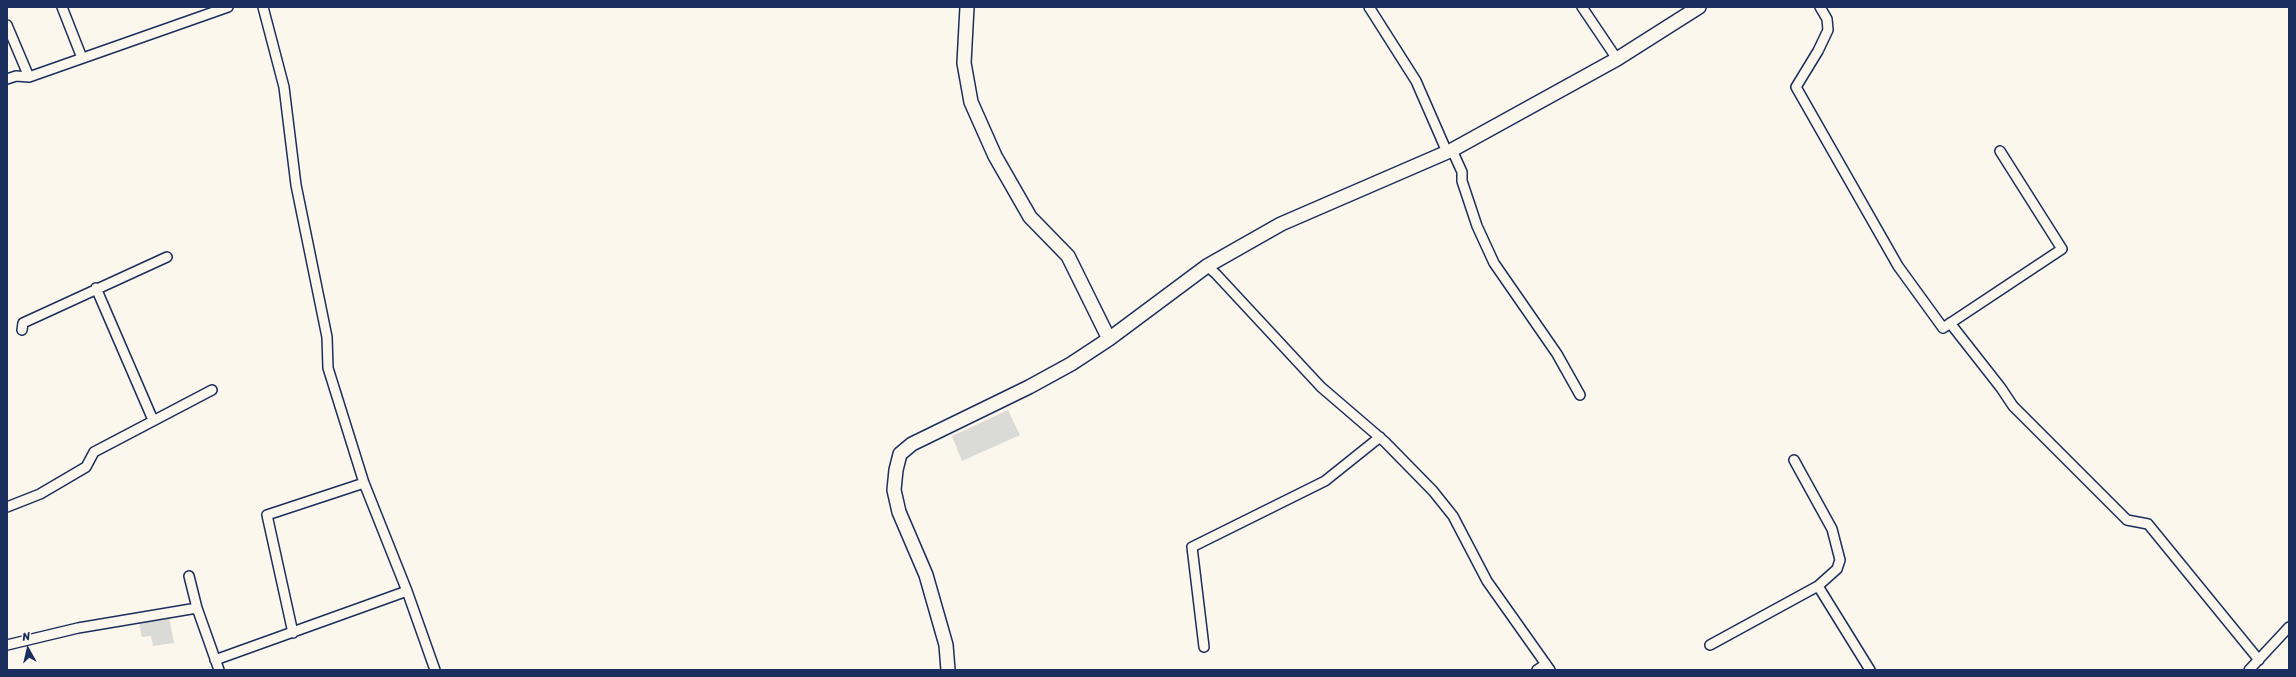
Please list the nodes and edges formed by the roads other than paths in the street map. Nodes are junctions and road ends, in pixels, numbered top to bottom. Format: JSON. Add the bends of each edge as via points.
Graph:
{"nodes":[{"id":1,"x":62,"y":7,"type":"edge"},
{"id":2,"x":228,"y":7,"type":"edge"},
{"id":3,"x":263,"y":7,"type":"edge"},
{"id":4,"x":967,"y":7,"type":"edge"},
{"id":5,"x":1369,"y":7,"type":"edge"},
{"id":6,"x":1582,"y":7,"type":"edge"},
{"id":7,"x":1699,"y":7,"type":"edge"},
{"id":8,"x":1820,"y":7,"type":"edge"},
{"id":9,"x":7,"y":25,"type":"edge"},
{"id":10,"x":82,"y":58,"type":"junction"},
{"id":11,"x":1617,"y":59,"type":"junction"},
{"id":12,"x":29,"y":77,"type":"junction"},
{"id":13,"x":7,"y":79,"type":"edge"},
{"id":14,"x":1449,"y":151,"type":"junction"},
{"id":15,"x":2000,"y":151,"type":"dead end"},
{"id":16,"x":167,"y":257,"type":"dead end"},
{"id":17,"x":1207,"y":266,"type":"junction"},
{"id":18,"x":96,"y":288,"type":"junction"},
{"id":19,"x":1950,"y":323,"type":"junction"},
{"id":20,"x":22,"y":330,"type":"dead end"},
{"id":21,"x":1110,"y":339,"type":"junction"},
{"id":22,"x":212,"y":390,"type":"dead end"},
{"id":23,"x":1580,"y":395,"type":"dead end"},
{"id":24,"x":153,"y":420,"type":"junction"},
{"id":25,"x":1380,"y":438,"type":"junction"},
{"id":26,"x":1794,"y":460,"type":"dead end"},
{"id":27,"x":364,"y":482,"type":"junction"},
{"id":28,"x":7,"y":507,"type":"edge"},
{"id":29,"x":189,"y":576,"type":"dead end"},
{"id":30,"x":1818,"y":586,"type":"junction"},
{"id":31,"x":407,"y":591,"type":"junction"},
{"id":32,"x":197,"y":608,"type":"junction"},
{"id":33,"x":2289,"y":627,"type":"edge"},
{"id":34,"x":293,"y":632,"type":"junction"},
{"id":35,"x":7,"y":645,"type":"edge"},
{"id":36,"x":1710,"y":645,"type":"dead end"},
{"id":37,"x":1204,"y":648,"type":"dead end"},
{"id":38,"x":215,"y":660,"type":"junction"},
{"id":39,"x":2259,"y":660,"type":"junction"},
{"id":40,"x":1548,"y":667,"type":"edge"},
{"id":41,"x":219,"y":670,"type":"edge"},
{"id":42,"x":435,"y":670,"type":"edge"},
{"id":43,"x":946,"y":670,"type":"edge"},
{"id":44,"x":1537,"y":670,"type":"edge"},
{"id":45,"x":1870,"y":670,"type":"edge"},
{"id":46,"x":2249,"y":670,"type":"edge"}],
"edges":[{"from":1,"to":10,"type":"street"},
{"from":2,"to":10,"type":"street"},
{"from":3,"to":27,"type":"street","via":[[284,88],[296,185],[327,337],[328,368]]},
{"from":4,"to":21,"type":"street","via":[[964,63],[971,102],[995,156],[1030,217],[1068,256]]},
{"from":5,"to":14,"type":"street","via":[[1416,81]]},
{"from":6,"to":11,"type":"street"},
{"from":7,"to":11,"type":"street"},
{"from":8,"to":19,"type":"street","via":[[1827,19],[1828,30],[1796,87],[1898,266],[1943,328]]},
{"from":9,"to":12,"type":"street"},
{"from":10,"to":12,"type":"street"},
{"from":11,"to":14,"type":"street"},
{"from":12,"to":13,"type":"street","via":[[16,76]]},
{"from":14,"to":17,"type":"street","via":[[1281,224]]},
{"from":14,"to":23,"type":"street","via":[[1462,172],[1462,181],[1477,226],[1494,263],[1557,354]]},
{"from":15,"to":19,"type":"street","via":[[2062,249]]},
{"from":16,"to":18,"type":"street"},
{"from":17,"to":21,"type":"street"},
{"from":17,"to":25,"type":"street","via":[[1320,387]]},
{"from":18,"to":20,"type":"street","via":[[23,323]]},
{"from":18,"to":24,"type":"street"},
{"from":19,"to":39,"type":"street","via":[[2012,406],[2127,520],[2148,524]]},
{"from":21,"to":43,"type":"street","via":[[1029,387],[912,444],[900,454],[894,490],[899,512],[926,575],[946,645]]},
{"from":22,"to":24,"type":"street"},
{"from":24,"to":28,"type":"street","via":[[94,452],[86,467],[40,494]]},
{"from":25,"to":37,"type":"street","via":[[1325,481],[1192,547]]},
{"from":25,"to":40,"type":"street","via":[[1433,491],[1453,516],[1486,581]]},
{"from":26,"to":30,"type":"street","via":[[1832,529],[1840,560],[1837,569]]},
{"from":27,"to":31,"type":"street"},
{"from":27,"to":34,"type":"street","via":[[267,515]]},
{"from":29,"to":32,"type":"street"},
{"from":30,"to":36,"type":"street"},
{"from":30,"to":45,"type":"street"},
{"from":31,"to":34,"type":"street"},
{"from":31,"to":42,"type":"street"},
{"from":32,"to":35,"type":"street","via":[[78,628]]},
{"from":32,"to":38,"type":"street"},
{"from":33,"to":39,"type":"street"},
{"from":34,"to":38,"type":"street"},
{"from":38,"to":41,"type":"street"},
{"from":39,"to":46,"type":"street"},
{"from":40,"to":44,"type":"street"}]}
